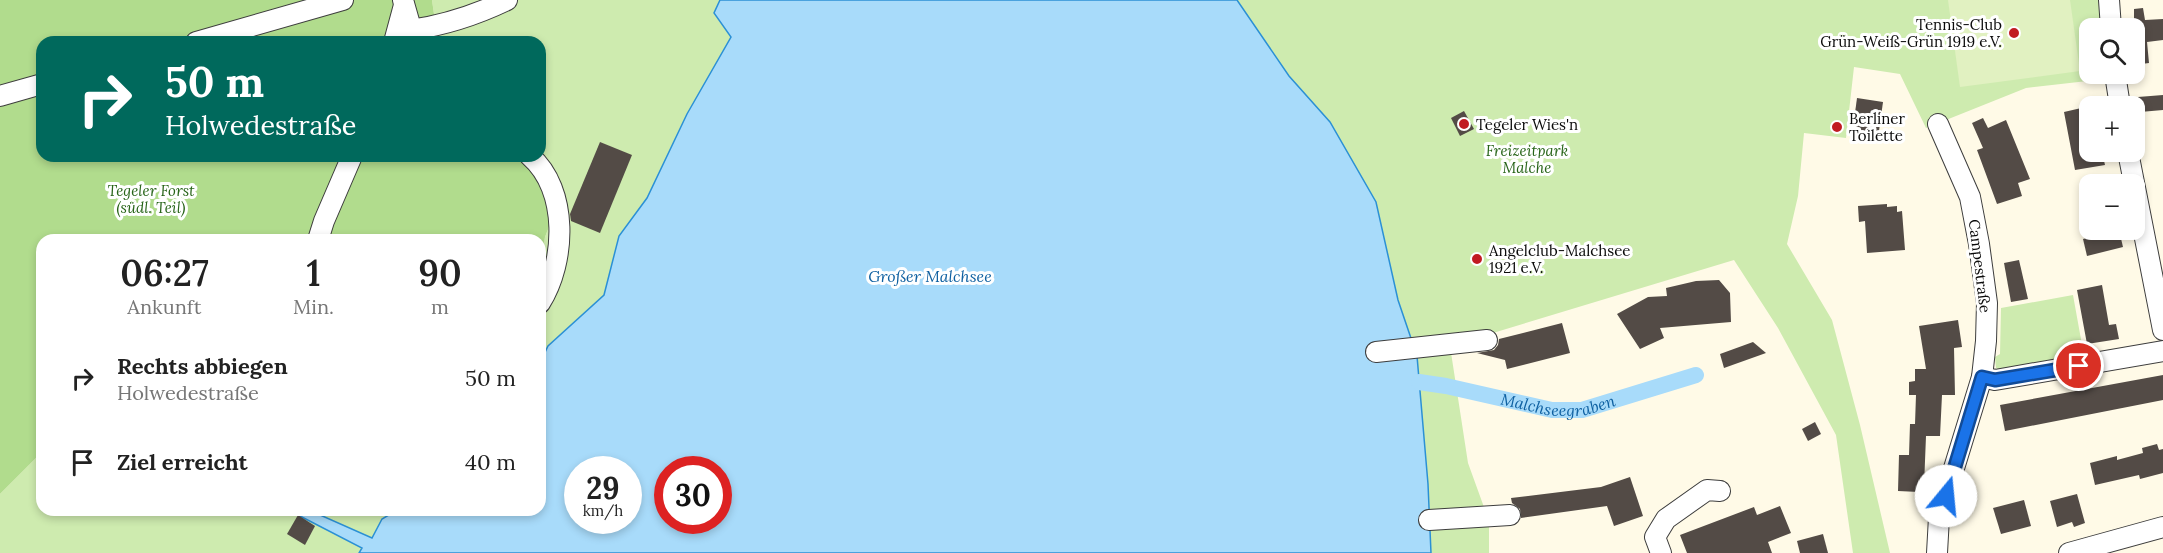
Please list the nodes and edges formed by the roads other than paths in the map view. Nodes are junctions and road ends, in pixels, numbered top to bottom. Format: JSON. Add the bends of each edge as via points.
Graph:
{"nodes":[{"id":1,"x":343,"y":0,"type":"edge"},
{"id":2,"x":507,"y":0,"type":"edge"},
{"id":3,"x":2109,"y":0,"type":"edge"},
{"id":4,"x":404,"y":2,"type":"edge"},
{"id":5,"x":2110,"y":18,"type":"edge"},
{"id":6,"x":217,"y":36,"type":"edge"},
{"id":7,"x":396,"y":36,"type":"edge"},
{"id":8,"x":413,"y":36,"type":"edge"},
{"id":9,"x":36,"y":86,"type":"edge"},
{"id":10,"x":0,"y":96,"type":"edge"},
{"id":11,"x":1938,"y":124,"type":"dead end"},
{"id":12,"x":349,"y":162,"type":"edge"},
{"id":13,"x":535,"y":162,"type":"edge"},
{"id":14,"x":2130,"y":162,"type":"edge"},
{"id":15,"x":320,"y":234,"type":"edge"},
{"id":16,"x":546,"y":292,"type":"edge"},
{"id":17,"x":2163,"y":330,"type":"edge"},
{"id":18,"x":1487,"y":340,"type":"dead end"},
{"id":19,"x":2163,"y":351,"type":"edge"},
{"id":20,"x":1376,"y":352,"type":"dead end"},
{"id":21,"x":1982,"y":377,"type":"junction"},
{"id":22,"x":1720,"y":491,"type":"dead end"},
{"id":23,"x":1510,"y":515,"type":"dead end"},
{"id":24,"x":1429,"y":520,"type":"dead end"},
{"id":25,"x":2163,"y":527,"type":"edge"},
{"id":26,"x":1661,"y":553,"type":"edge"},
{"id":27,"x":1937,"y":553,"type":"edge"},
{"id":28,"x":2069,"y":553,"type":"edge"}],
"edges":[{"from":1,"to":6,"type":"street"},
{"from":2,"to":8,"type":"street"},
{"from":3,"to":5,"type":"street"},
{"from":4,"to":7,"type":"street"},
{"from":4,"to":8,"type":"street"},
{"from":9,"to":10,"type":"street"},
{"from":11,"to":21,"type":"street","name":"Campestraße","via":[[1967,189],[1979,244],[1987,303]]},
{"from":12,"to":15,"type":"street"},
{"from":13,"to":16,"type":"street","via":[[548,177],[559,219],[556,265]]},
{"from":14,"to":17,"type":"street"},
{"from":18,"to":20,"type":"street"},
{"from":19,"to":21,"type":"street","via":[[1995,380]]},
{"from":21,"to":27,"type":"street","name":"Campestraße","via":[[1939,517]]},
{"from":22,"to":26,"type":"street","via":[[1707,490],[1666,519],[1655,537]]},
{"from":23,"to":24,"type":"street"},
{"from":25,"to":28,"type":"street"}]}
